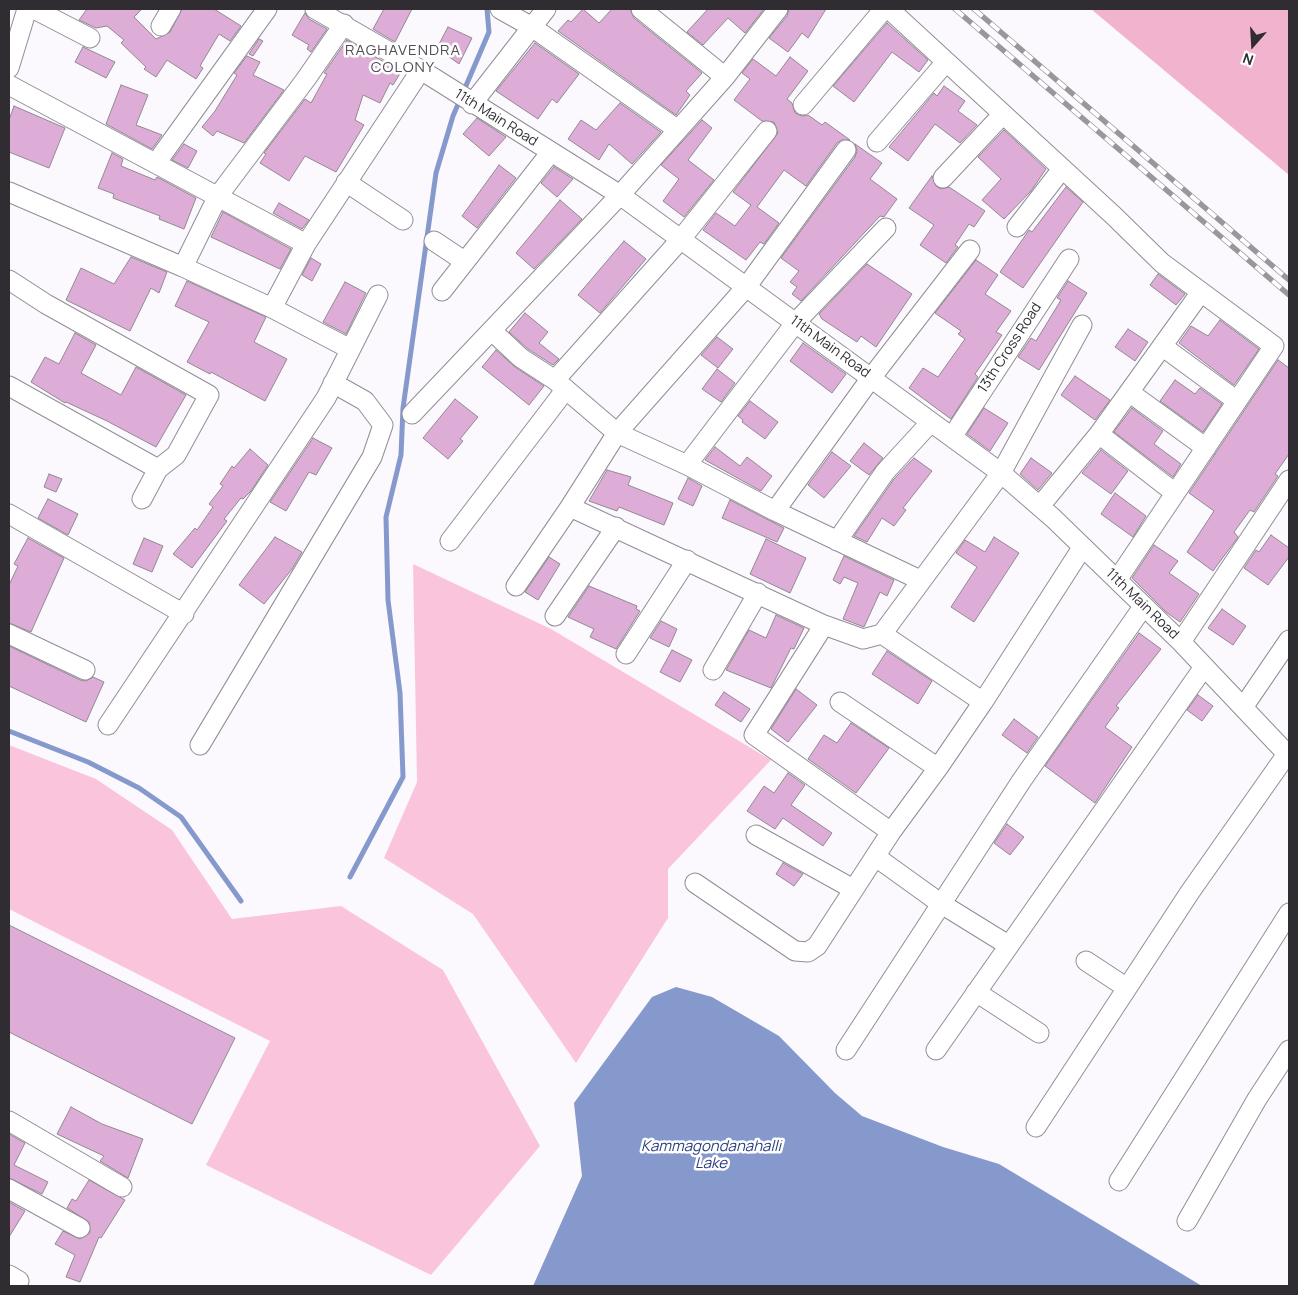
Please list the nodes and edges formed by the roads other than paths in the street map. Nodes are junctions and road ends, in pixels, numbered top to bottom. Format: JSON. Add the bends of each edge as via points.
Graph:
{"nodes":[{"id":1,"x":27,"y":9,"type":"edge"},
{"id":2,"x":34,"y":9,"type":"edge"},
{"id":3,"x":268,"y":9,"type":"edge"},
{"id":4,"x":315,"y":9,"type":"edge"},
{"id":5,"x":500,"y":9,"type":"edge"},
{"id":6,"x":546,"y":9,"type":"edge"},
{"id":7,"x":641,"y":9,"type":"edge"},
{"id":8,"x":884,"y":9,"type":"edge"},
{"id":9,"x":889,"y":9,"type":"edge"},
{"id":10,"x":776,"y":10,"type":"edge"},
{"id":11,"x":177,"y":11,"type":"edge"},
{"id":12,"x":344,"y":24,"type":"junction"},
{"id":13,"x":161,"y":26,"type":"dead end"},
{"id":14,"x":532,"y":27,"type":"junction"},
{"id":15,"x":90,"y":38,"type":"dead end"},
{"id":16,"x":946,"y":62,"type":"junction"},
{"id":17,"x":9,"y":68,"type":"edge"},
{"id":18,"x":421,"y":70,"type":"junction"},
{"id":19,"x":725,"y":77,"type":"junction"},
{"id":20,"x":9,"y":86,"type":"edge"},
{"id":21,"x":472,"y":104,"type":"junction"},
{"id":22,"x":803,"y":105,"type":"dead end"},
{"id":23,"x":1003,"y":114,"type":"junction"},
{"id":24,"x":678,"y":130,"type":"junction"},
{"id":25,"x":767,"y":131,"type":"dead end"},
{"id":26,"x":877,"y":142,"type":"dead end"},
{"id":27,"x":846,"y":150,"type":"dead end"},
{"id":28,"x":551,"y":152,"type":"junction"},
{"id":29,"x":156,"y":163,"type":"junction"},
{"id":30,"x":1062,"y":169,"type":"junction"},
{"id":31,"x":943,"y":178,"type":"dead end"},
{"id":32,"x":346,"y":182,"type":"junction"},
{"id":33,"x":9,"y":192,"type":"edge"},
{"id":34,"x":620,"y":195,"type":"junction"},
{"id":35,"x":218,"y":196,"type":"junction"},
{"id":36,"x":403,"y":220,"type":"dead end"},
{"id":37,"x":1017,"y":227,"type":"dead end"},
{"id":38,"x":886,"y":228,"type":"dead end"},
{"id":39,"x":681,"y":240,"type":"junction"},
{"id":40,"x":434,"y":241,"type":"dead end"},
{"id":41,"x":306,"y":244,"type":"junction"},
{"id":42,"x":970,"y":250,"type":"dead end"},
{"id":43,"x":1069,"y":259,"type":"dead end"},
{"id":44,"x":464,"y":261,"type":"junction"},
{"id":45,"x":183,"y":267,"type":"junction"},
{"id":46,"x":9,"y":280,"type":"edge"},
{"id":47,"x":747,"y":286,"type":"junction"},
{"id":48,"x":442,"y":291,"type":"dead end"},
{"id":49,"x":1201,"y":292,"type":"junction"},
{"id":50,"x":378,"y":295,"type":"dead end"},
{"id":51,"x":272,"y":308,"type":"junction"},
{"id":52,"x":796,"y":322,"type":"junction"},
{"id":53,"x":1082,"y":325,"type":"dead end"},
{"id":54,"x":492,"y":331,"type":"junction"},
{"id":55,"x":1162,"y":346,"type":"junction"},
{"id":56,"x":350,"y":349,"type":"junction"},
{"id":57,"x":872,"y":378,"type":"junction"},
{"id":58,"x":333,"y":383,"type":"junction"},
{"id":59,"x":560,"y":385,"type":"junction"},
{"id":60,"x":9,"y":386,"type":"edge"},
{"id":61,"x":1129,"y":392,"type":"junction"},
{"id":62,"x":1237,"y":401,"type":"junction"},
{"id":63,"x":412,"y":414,"type":"dead end"},
{"id":64,"x":930,"y":423,"type":"junction"},
{"id":65,"x":617,"y":433,"type":"junction"},
{"id":66,"x":1099,"y":434,"type":"junction"},
{"id":67,"x":952,"y":437,"type":"junction"},
{"id":68,"x":1206,"y":448,"type":"junction"},
{"id":69,"x":687,"y":465,"type":"junction"},
{"id":70,"x":158,"y":469,"type":"junction"},
{"id":71,"x":1001,"y":473,"type":"junction"},
{"id":72,"x":1289,"y":480,"type":"edge"},
{"id":73,"x":1175,"y":493,"type":"junction"},
{"id":74,"x":142,"y":499,"type":"dead end"},
{"id":75,"x":1040,"y":506,"type":"junction"},
{"id":76,"x":570,"y":507,"type":"junction"},
{"id":77,"x":775,"y":511,"type":"junction"},
{"id":78,"x":9,"y":514,"type":"edge"},
{"id":79,"x":616,"y":527,"type":"junction"},
{"id":80,"x":450,"y":541,"type":"dead end"},
{"id":81,"x":837,"y":541,"type":"junction"},
{"id":82,"x":1082,"y":548,"type":"junction"},
{"id":83,"x":687,"y":560,"type":"junction"},
{"id":84,"x":920,"y":580,"type":"junction"},
{"id":85,"x":1117,"y":580,"type":"junction"},
{"id":86,"x":516,"y":586,"type":"dead end"},
{"id":87,"x":758,"y":593,"type":"junction"},
{"id":88,"x":1143,"y":607,"type":"junction"},
{"id":89,"x":184,"y":614,"type":"junction"},
{"id":90,"x":555,"y":616,"type":"dead end"},
{"id":91,"x":824,"y":625,"type":"junction"},
{"id":92,"x":9,"y":634,"type":"edge"},
{"id":93,"x":882,"y":634,"type":"junction"},
{"id":94,"x":1289,"y":640,"type":"edge"},
{"id":95,"x":1181,"y":642,"type":"junction"},
{"id":96,"x":626,"y":654,"type":"dead end"},
{"id":97,"x":1204,"y":667,"type":"junction"},
{"id":98,"x":85,"y":670,"type":"dead end"},
{"id":99,"x":713,"y":670,"type":"dead end"},
{"id":100,"x":840,"y":702,"type":"dead end"},
{"id":101,"x":983,"y":702,"type":"junction"},
{"id":102,"x":1244,"y":706,"type":"junction"},
{"id":103,"x":108,"y":725,"type":"dead end"},
{"id":104,"x":200,"y":745,"type":"dead end"},
{"id":105,"x":1288,"y":755,"type":"edge"},
{"id":106,"x":938,"y":768,"type":"junction"},
{"id":107,"x":891,"y":832,"type":"junction"},
{"id":108,"x":756,"y":835,"type":"dead end"},
{"id":109,"x":876,"y":857,"type":"junction"},
{"id":110,"x":695,"y":883,"type":"dead end"},
{"id":111,"x":853,"y":889,"type":"junction"},
{"id":112,"x":940,"y":903,"type":"junction"},
{"id":113,"x":1289,"y":913,"type":"edge"},
{"id":114,"x":1008,"y":945,"type":"junction"},
{"id":115,"x":1086,"y":961,"type":"dead end"},
{"id":116,"x":1128,"y":988,"type":"junction"},
{"id":117,"x":976,"y":992,"type":"junction"},
{"id":118,"x":1039,"y":1033,"type":"dead end"},
{"id":119,"x":846,"y":1050,"type":"dead end"},
{"id":120,"x":936,"y":1050,"type":"dead end"},
{"id":121,"x":1289,"y":1050,"type":"edge"},
{"id":122,"x":9,"y":1121,"type":"edge"},
{"id":123,"x":1036,"y":1127,"type":"dead end"},
{"id":124,"x":1119,"y":1181,"type":"dead end"},
{"id":125,"x":122,"y":1187,"type":"dead end"},
{"id":126,"x":9,"y":1189,"type":"edge"},
{"id":127,"x":1187,"y":1221,"type":"dead end"},
{"id":128,"x":80,"y":1228,"type":"dead end"}],
"edges":[{"from":1,"to":17,"type":"street"},
{"from":2,"to":15,"type":"street"},
{"from":3,"to":29,"type":"street"},
{"from":4,"to":12,"type":"street","name":"11th Main Road"},
{"from":5,"to":14,"type":"street"},
{"from":6,"to":14,"type":"street"},
{"from":7,"to":19,"type":"street"},
{"from":8,"to":22,"type":"street"},
{"from":9,"to":16,"type":"street"},
{"from":10,"to":19,"type":"street"},
{"from":11,"to":13,"type":"street"},
{"from":12,"to":18,"type":"street","name":"11th Main Road"},
{"from":12,"to":35,"type":"street"},
{"from":14,"to":21,"type":"street"},
{"from":14,"to":24,"type":"street"},
{"from":16,"to":23,"type":"street"},
{"from":16,"to":26,"type":"street"},
{"from":18,"to":21,"type":"street","name":"11th Main Road"},
{"from":18,"to":32,"type":"street"},
{"from":19,"to":24,"type":"street"},
{"from":20,"to":29,"type":"street"},
{"from":21,"to":28,"type":"street","name":"11th Main Road"},
{"from":23,"to":30,"type":"street"},
{"from":23,"to":31,"type":"street"},
{"from":24,"to":34,"type":"street"},
{"from":25,"to":39,"type":"street"},
{"from":27,"to":47,"type":"street"},
{"from":28,"to":34,"type":"street","name":"11th Main Road"},
{"from":28,"to":44,"type":"street"},
{"from":29,"to":35,"type":"street"},
{"from":30,"to":37,"type":"street"},
{"from":30,"to":49,"type":"street","via":[[1162,263]]},
{"from":32,"to":36,"type":"street"},
{"from":32,"to":41,"type":"street"},
{"from":33,"to":45,"type":"street"},
{"from":34,"to":39,"type":"street","name":"11th Main Road"},
{"from":34,"to":54,"type":"street"},
{"from":35,"to":41,"type":"street"},
{"from":35,"to":45,"type":"street"},
{"from":38,"to":52,"type":"street"},
{"from":39,"to":47,"type":"street","name":"11th Main Road"},
{"from":39,"to":59,"type":"street"},
{"from":40,"to":44,"type":"street"},
{"from":41,"to":51,"type":"street"},
{"from":42,"to":57,"type":"street"},
{"from":43,"to":67,"type":"street","name":"13th Cross Road"},
{"from":44,"to":48,"type":"street"},
{"from":45,"to":51,"type":"street"},
{"from":46,"to":70,"type":"street","via":[[209,395],[176,455]]},
{"from":47,"to":52,"type":"street","name":"11th Main Road"},
{"from":47,"to":65,"type":"street"},
{"from":49,"to":55,"type":"street"},
{"from":49,"to":62,"type":"street","via":[[1274,346]]},
{"from":50,"to":56,"type":"street"},
{"from":51,"to":56,"type":"street"},
{"from":52,"to":57,"type":"street","name":"11th Main Road"},
{"from":52,"to":69,"type":"street"},
{"from":53,"to":71,"type":"street"},
{"from":54,"to":59,"type":"street","via":[[521,358]]},
{"from":54,"to":63,"type":"street"},
{"from":55,"to":61,"type":"street"},
{"from":55,"to":62,"type":"street"},
{"from":56,"to":58,"type":"street"},
{"from":57,"to":64,"type":"street","name":"11th Main Road"},
{"from":57,"to":77,"type":"street"},
{"from":58,"to":89,"type":"street"},
{"from":58,"to":104,"type":"street","via":[[365,401],[383,424],[372,457]]},
{"from":59,"to":65,"type":"street"},
{"from":59,"to":80,"type":"street"},
{"from":60,"to":70,"type":"street"},
{"from":61,"to":66,"type":"street"},
{"from":61,"to":68,"type":"street"},
{"from":62,"to":68,"type":"street"},
{"from":64,"to":67,"type":"street","name":"11th Main Road"},
{"from":64,"to":81,"type":"street","via":[[885,472]]},
{"from":65,"to":69,"type":"street"},
{"from":65,"to":76,"type":"street"},
{"from":66,"to":73,"type":"street"},
{"from":66,"to":75,"type":"street"},
{"from":67,"to":71,"type":"street","name":"11th Main Road"},
{"from":68,"to":73,"type":"street"},
{"from":69,"to":77,"type":"street"},
{"from":70,"to":74,"type":"street"},
{"from":71,"to":75,"type":"street","name":"11th Main Road"},
{"from":71,"to":84,"type":"street"},
{"from":72,"to":95,"type":"street"},
{"from":73,"to":85,"type":"street"},
{"from":75,"to":82,"type":"street","name":"11th Main Road"},
{"from":76,"to":79,"type":"street"},
{"from":76,"to":86,"type":"street"},
{"from":77,"to":81,"type":"street"},
{"from":78,"to":89,"type":"street"},
{"from":79,"to":83,"type":"street"},
{"from":79,"to":90,"type":"street"},
{"from":81,"to":84,"type":"street"},
{"from":82,"to":85,"type":"street","name":"11th Main Road"},
{"from":82,"to":101,"type":"street"},
{"from":83,"to":87,"type":"street"},
{"from":83,"to":96,"type":"street"},
{"from":84,"to":93,"type":"street"},
{"from":85,"to":88,"type":"street","name":"11th Main Road"},
{"from":87,"to":91,"type":"street"},
{"from":87,"to":99,"type":"street"},
{"from":88,"to":95,"type":"street","name":"11th Main Road"},
{"from":88,"to":112,"type":"street"},
{"from":89,"to":103,"type":"street"},
{"from":91,"to":93,"type":"street","via":[[863,639]]},
{"from":91,"to":107,"type":"street","via":[[754,735]]},
{"from":92,"to":98,"type":"street"},
{"from":93,"to":101,"type":"street"},
{"from":94,"to":102,"type":"street"},
{"from":95,"to":97,"type":"street","name":"11th Main Road"},
{"from":97,"to":102,"type":"street","name":"11th Main Road"},
{"from":97,"to":114,"type":"street"},
{"from":100,"to":106,"type":"street"},
{"from":101,"to":106,"type":"street"},
{"from":102,"to":105,"type":"street","name":"11th Main Road"},
{"from":105,"to":116,"type":"street","via":[[1190,892]]},
{"from":106,"to":107,"type":"street"},
{"from":107,"to":109,"type":"street"},
{"from":108,"to":111,"type":"street"},
{"from":109,"to":111,"type":"street"},
{"from":109,"to":112,"type":"street"},
{"from":110,"to":111,"type":"street","via":[[795,951],[808,952],[818,946]]},
{"from":112,"to":114,"type":"street"},
{"from":112,"to":119,"type":"street"},
{"from":113,"to":124,"type":"street"},
{"from":114,"to":117,"type":"street"},
{"from":115,"to":116,"type":"street"},
{"from":116,"to":123,"type":"street"},
{"from":117,"to":118,"type":"street"},
{"from":117,"to":120,"type":"street"},
{"from":121,"to":127,"type":"street"},
{"from":122,"to":125,"type":"street"},
{"from":126,"to":128,"type":"street"}]}
